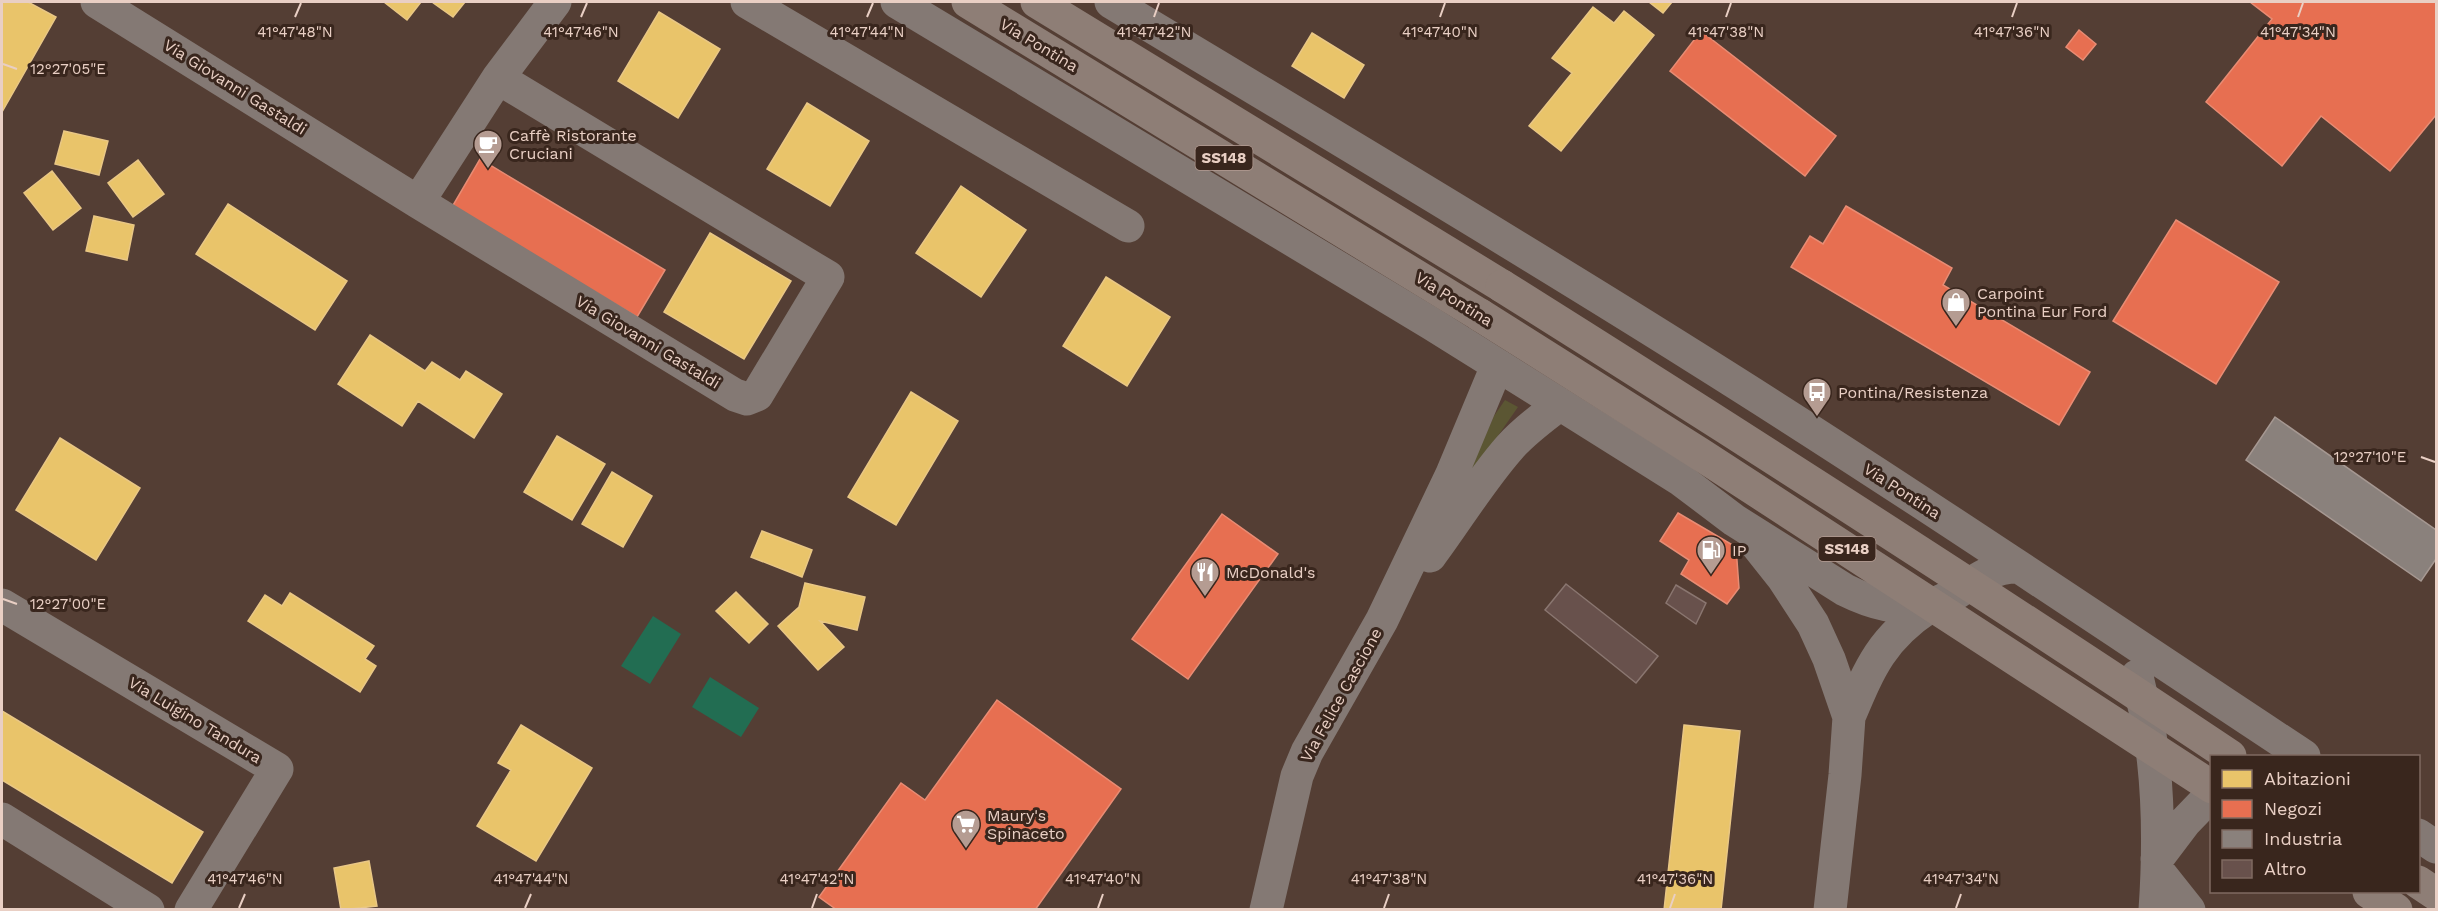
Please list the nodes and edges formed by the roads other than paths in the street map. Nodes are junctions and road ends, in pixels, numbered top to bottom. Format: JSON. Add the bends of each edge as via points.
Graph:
{"nodes":[{"id":1,"x":97,"y":2,"type":"edge"},
{"id":2,"x":555,"y":2,"type":"edge"},
{"id":3,"x":747,"y":2,"type":"edge"},
{"id":4,"x":897,"y":2,"type":"edge"},
{"id":5,"x":968,"y":2,"type":"edge"},
{"id":6,"x":1037,"y":2,"type":"edge"},
{"id":7,"x":1111,"y":2,"type":"edge"},
{"id":8,"x":498,"y":78,"type":"junction"},
{"id":9,"x":418,"y":202,"type":"junction"},
{"id":10,"x":1128,"y":226,"type":"dead end"},
{"id":11,"x":1497,"y":366,"type":"junction"},
{"id":12,"x":1559,"y":405,"type":"junction"},
{"id":13,"x":1734,"y":520,"type":"junction"},
{"id":14,"x":1957,"y":527,"type":"junction"},
{"id":15,"x":2017,"y":567,"type":"junction"},
{"id":16,"x":1943,"y":600,"type":"junction"},
{"id":17,"x":2,"y":605,"type":"edge"},
{"id":18,"x":1382,"y":620,"type":"junction"},
{"id":19,"x":2129,"y":640,"type":"junction"},
{"id":20,"x":1849,"y":717,"type":"junction"},
{"id":21,"x":2229,"y":755,"type":"edge"},
{"id":22,"x":2302,"y":755,"type":"edge"},
{"id":23,"x":2210,"y":786,"type":"edge"},
{"id":24,"x":2210,"y":796,"type":"edge"},
{"id":25,"x":2,"y":819,"type":"edge"},
{"id":26,"x":2420,"y":835,"type":"edge"},
{"id":27,"x":2436,"y":847,"type":"edge"},
{"id":28,"x":2158,"y":865,"type":"junction"},
{"id":29,"x":2420,"y":883,"type":"edge"},
{"id":30,"x":2372,"y":893,"type":"edge"},
{"id":31,"x":2436,"y":894,"type":"edge"},
{"id":32,"x":148,"y":909,"type":"edge"},
{"id":33,"x":191,"y":909,"type":"edge"},
{"id":34,"x":1266,"y":909,"type":"edge"},
{"id":35,"x":1830,"y":909,"type":"edge"},
{"id":36,"x":2155,"y":909,"type":"edge"},
{"id":37,"x":2189,"y":909,"type":"edge"},
{"id":38,"x":2396,"y":909,"type":"edge"}],
"edges":[{"from":1,"to":9,"type":"street","name":"Via Giovanni Gastaldi"},
{"from":2,"to":8,"type":"street"},
{"from":3,"to":10,"type":"street"},
{"from":4,"to":11,"type":"street","name":"Via Pontina"},
{"from":5,"to":23,"type":"highway","name":"Via Pontina","number":"SS148","bridge":true,"via":[[1480,315]]},
{"from":6,"to":21,"type":"highway","number":"SS148","bridge":true,"via":[[1723,424]]},
{"from":7,"to":14,"type":"street","name":"Via Pontina","via":[[1691,354]]},
{"from":8,"to":9,"type":"street"},
{"from":8,"to":9,"type":"street","name":"Via Giovanni Gastaldi","via":[[828,277],[761,391],[747,399],[735,395]]},
{"from":11,"to":12,"type":"street","name":"Via Pontina"},
{"from":11,"to":18,"type":"street","name":"Via Felice Cascione","via":[[1451,476]]},
{"from":12,"to":13,"type":"street","name":"Via Pontina","via":[[1681,480]]},
{"from":12,"to":18,"type":"street","name":"Via Felice Cascione","via":[[1533,424],[1504,454]]},
{"from":13,"to":16,"type":"street","name":"Via Pontina","via":[[1857,596],[1895,607]]},
{"from":13,"to":20,"type":"street","name":"Via Pontina","via":[[1783,578],[1807,615],[1829,659]]},
{"from":14,"to":15,"type":"street","name":"Via Pontina"},
{"from":14,"to":16,"type":"street","via":[[1966,561]]},
{"from":15,"to":16,"type":"street","via":[[1998,568]]},
{"from":15,"to":19,"type":"street","name":"Via Pontina"},
{"from":16,"to":20,"type":"street","via":[[1900,628],[1884,646]]},
{"from":17,"to":33,"type":"street","name":"Via Luigino Tandura","via":[[277,769]]},
{"from":18,"to":34,"type":"street","name":"Via Felice Cascione","via":[[1302,764]]},
{"from":19,"to":22,"type":"street","name":"Via Pontina"},
{"from":19,"to":28,"type":"street","via":[[2150,734]]},
{"from":20,"to":35,"type":"street"},
{"from":24,"to":28,"type":"street","via":[[2185,822]]},
{"from":25,"to":32,"type":"street"},
{"from":26,"to":27,"type":"street"},
{"from":28,"to":36,"type":"street"},
{"from":28,"to":37,"type":"street"},
{"from":29,"to":31,"type":"highway"},
{"from":30,"to":38,"type":"highway"}]}
